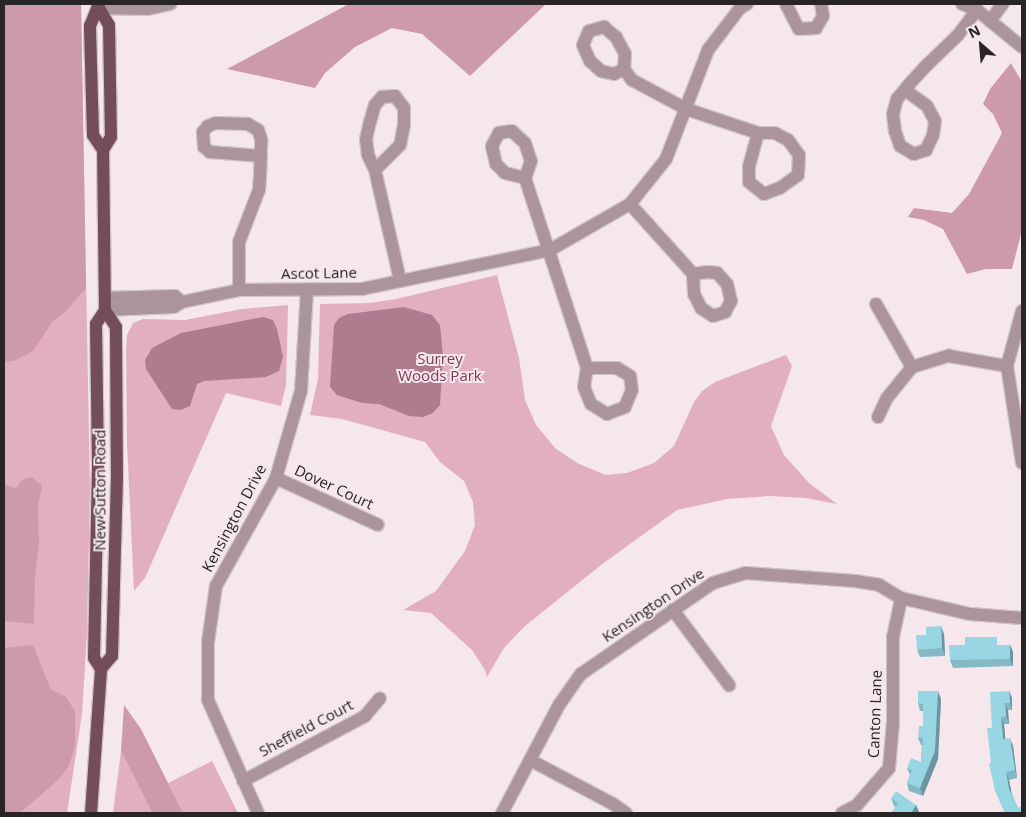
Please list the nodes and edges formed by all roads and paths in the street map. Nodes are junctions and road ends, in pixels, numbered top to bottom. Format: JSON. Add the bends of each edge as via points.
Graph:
{"nodes":[{"id":1,"x":170,"y":4,"type":"edge"},
{"id":2,"x":786,"y":4,"type":"edge"},
{"id":3,"x":821,"y":4,"type":"edge"},
{"id":4,"x":962,"y":4,"type":"edge"},
{"id":5,"x":1003,"y":4,"type":"edge"},
{"id":6,"x":741,"y":5,"type":"edge"},
{"id":7,"x":99,"y":6,"type":"edge"},
{"id":8,"x":977,"y":10,"type":"junction"},
{"id":9,"x":990,"y":21,"type":"junction"},
{"id":10,"x":1022,"y":48,"type":"edge"},
{"id":11,"x":624,"y":69,"type":"dead end"},
{"id":12,"x":905,"y":90,"type":"junction"},
{"id":13,"x":686,"y":108,"type":"junction"},
{"id":14,"x":758,"y":133,"type":"junction"},
{"id":15,"x":103,"y":150,"type":"junction"},
{"id":16,"x":261,"y":156,"type":"junction"},
{"id":17,"x":375,"y":170,"type":"junction"},
{"id":18,"x":525,"y":178,"type":"dead end"},
{"id":19,"x":630,"y":204,"type":"junction"},
{"id":20,"x":550,"y":250,"type":"junction"},
{"id":21,"x":693,"y":274,"type":"dead end"},
{"id":22,"x":400,"y":280,"type":"junction"},
{"id":23,"x":306,"y":289,"type":"junction"},
{"id":24,"x":239,"y":290,"type":"junction"},
{"id":25,"x":105,"y":304,"type":"junction"},
{"id":26,"x":876,"y":304,"type":"dead end"},
{"id":27,"x":1022,"y":311,"type":"edge"},
{"id":28,"x":1007,"y":366,"type":"junction"},
{"id":29,"x":912,"y":367,"type":"junction"},
{"id":30,"x":587,"y":368,"type":"dead end"},
{"id":31,"x":878,"y":417,"type":"dead end"},
{"id":32,"x":1022,"y":463,"type":"edge"},
{"id":33,"x":276,"y":478,"type":"junction"},
{"id":34,"x":378,"y":525,"type":"dead end"},
{"id":35,"x":901,"y":598,"type":"junction"},
{"id":36,"x":674,"y":610,"type":"junction"},
{"id":37,"x":1022,"y":618,"type":"edge"},
{"id":38,"x":102,"y":669,"type":"junction"},
{"id":39,"x":729,"y":685,"type":"dead end"},
{"id":40,"x":380,"y":698,"type":"dead end"},
{"id":41,"x":530,"y":760,"type":"junction"},
{"id":42,"x":243,"y":781,"type":"junction"},
{"id":43,"x":90,"y":813,"type":"edge"},
{"id":44,"x":258,"y":813,"type":"edge"},
{"id":45,"x":502,"y":813,"type":"edge"},
{"id":46,"x":626,"y":813,"type":"edge"},
{"id":47,"x":842,"y":813,"type":"edge"}],
"edges":[{"from":1,"to":7,"type":"street","via":[[148,8]]},
{"from":2,"to":3,"type":"street","via":[[800,29],[816,28],[823,16]]},
{"from":4,"to":8,"type":"street"},
{"from":5,"to":9,"type":"street"},
{"from":6,"to":13,"type":"street","name":"Ascot Lane","via":[[708,50]]},
{"from":7,"to":15,"type":"main road","name":"New Sutton Road","via":[[90,26],[93,135]]},
{"from":7,"to":15,"type":"main road","name":"New Sutton Road","via":[[109,25],[112,137]]},
{"from":8,"to":9,"type":"street"},
{"from":8,"to":12,"type":"street","via":[[958,35]]},
{"from":9,"to":10,"type":"street"},
{"from":11,"to":13,"type":"street","via":[[632,80]]},
{"from":12,"to":12,"type":"street","via":[[897,98],[893,114],[900,146],[914,154],[926,150],[935,121],[927,106]]},
{"from":13,"to":14,"type":"street"},
{"from":13,"to":19,"type":"street","name":"Ascot Lane","via":[[666,159]]},
{"from":14,"to":14,"type":"street","via":[[775,133],[788,140],[799,155],[798,174],[780,188],[764,194],[750,182],[749,167]]},
{"from":15,"to":25,"type":"main road","name":"New Sutton Road"},
{"from":16,"to":16,"type":"street","via":[[262,139],[254,126],[216,123],[203,132],[204,147],[210,152]]},
{"from":16,"to":24,"type":"street","via":[[256,202],[238,242]]},
{"from":17,"to":17,"type":"street","via":[[366,140],[370,122],[375,105],[382,97],[395,96],[404,108],[400,145]]},
{"from":17,"to":22,"type":"street"},
{"from":18,"to":20,"type":"street"},
{"from":19,"to":20,"type":"street","name":"Ascot Lane"},
{"from":19,"to":21,"type":"street"},
{"from":20,"to":22,"type":"street","name":"Ascot Lane"},
{"from":20,"to":30,"type":"street"},
{"from":22,"to":23,"type":"street","name":"Ascot Lane","via":[[362,289]]},
{"from":23,"to":24,"type":"street","name":"Ascot Lane"},
{"from":23,"to":33,"type":"street","name":"Kensington Drive","via":[[301,391]]},
{"from":24,"to":25,"type":"street","name":"Ascot Lane","via":[[182,302],[174,307]]},
{"from":25,"to":38,"type":"main road","name":"New Sutton Road","via":[[96,324],[98,538],[94,658]]},
{"from":25,"to":38,"type":"main road","name":"New Sutton Road","via":[[116,326],[117,498],[112,656]]},
{"from":26,"to":29,"type":"street"},
{"from":27,"to":28,"type":"street"},
{"from":28,"to":29,"type":"street","via":[[949,356]]},
{"from":28,"to":32,"type":"street"},
{"from":29,"to":31,"type":"street","via":[[887,398]]},
{"from":33,"to":34,"type":"street","name":"Dover Court"},
{"from":33,"to":42,"type":"street","name":"Kensington Drive","via":[[216,586],[208,642],[208,700]]},
{"from":35,"to":36,"type":"street","name":"Kensington Drive","via":[[879,585],[746,573],[713,583]]},
{"from":35,"to":37,"type":"street","name":"Kensington Drive","via":[[970,614]]},
{"from":35,"to":47,"type":"street","name":"Canton Lane","via":[[893,637],[893,722],[888,768],[857,804]]},
{"from":36,"to":39,"type":"street"},
{"from":36,"to":41,"type":"street","name":"Kensington Drive","via":[[581,674],[559,705]]},
{"from":38,"to":43,"type":"main road","name":"New Sutton Road"},
{"from":40,"to":42,"type":"street","name":"Sheffield Court","via":[[365,716]]},
{"from":41,"to":45,"type":"street","name":"Kensington Drive"},
{"from":41,"to":46,"type":"street"},
{"from":42,"to":44,"type":"street","name":"Kensington Drive"}]}
